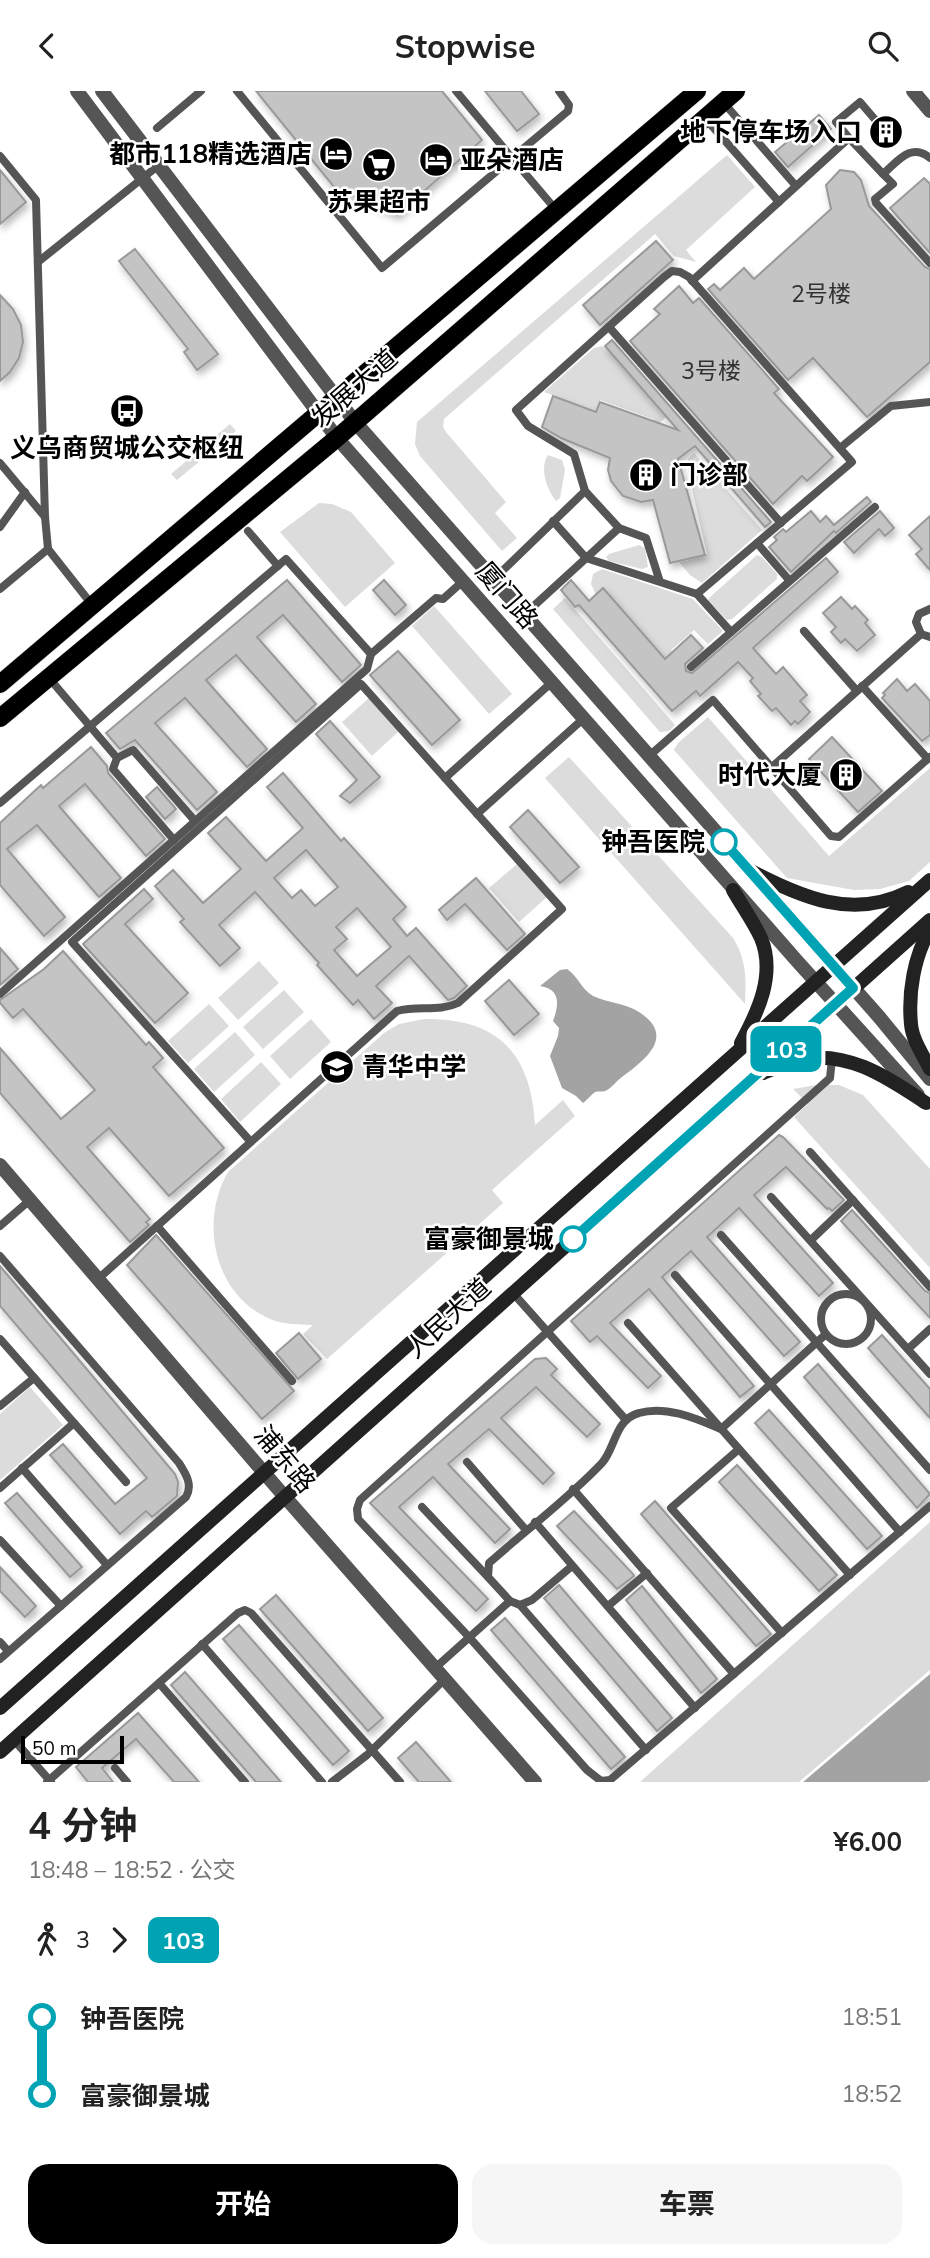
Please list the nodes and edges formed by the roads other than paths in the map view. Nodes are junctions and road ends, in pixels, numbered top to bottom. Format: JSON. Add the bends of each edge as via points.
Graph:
{"nodes":[{"id":1,"x":77,"y":91,"type":"edge"},
{"id":2,"x":103,"y":91,"type":"edge"},
{"id":3,"x":201,"y":91,"type":"edge"},
{"id":4,"x":237,"y":91,"type":"edge"},
{"id":5,"x":456,"y":91,"type":"edge"},
{"id":6,"x":559,"y":91,"type":"edge"},
{"id":7,"x":697,"y":91,"type":"edge"},
{"id":8,"x":913,"y":91,"type":"edge"},
{"id":9,"x":730,"y":97,"type":"edge"},
{"id":10,"x":930,"y":111,"type":"edge"},
{"id":11,"x":705,"y":118,"type":"junction"},
{"id":12,"x":878,"y":123,"type":"dead end"},
{"id":13,"x":157,"y":128,"type":"dead end"},
{"id":14,"x":849,"y":138,"type":"junction"},
{"id":15,"x":0,"y":156,"type":"edge"},
{"id":16,"x":512,"y":158,"type":"junction"},
{"id":17,"x":930,"y":158,"type":"edge"},
{"id":18,"x":159,"y":165,"type":"junction"},
{"id":19,"x":883,"y":174,"type":"junction"},
{"id":20,"x":142,"y":179,"type":"junction"},
{"id":21,"x":796,"y":186,"type":"junction"},
{"id":22,"x":779,"y":202,"type":"junction"},
{"id":23,"x":557,"y":211,"type":"junction"},
{"id":24,"x":38,"y":262,"type":"junction"},
{"id":25,"x":930,"y":263,"type":"edge"},
{"id":26,"x":692,"y":281,"type":"junction"},
{"id":27,"x":609,"y":327,"type":"junction"},
{"id":28,"x":337,"y":399,"type":"junction"},
{"id":29,"x":930,"y":403,"type":"edge"},
{"id":30,"x":317,"y":414,"type":"junction"},
{"id":31,"x":355,"y":422,"type":"junction"},
{"id":32,"x":337,"y":438,"type":"junction"},
{"id":33,"x":840,"y":448,"type":"junction"},
{"id":34,"x":0,"y":463,"type":"edge"},
{"id":35,"x":585,"y":491,"type":"junction"},
{"id":36,"x":24,"y":492,"type":"junction"},
{"id":37,"x":875,"y":506,"type":"dead end"},
{"id":38,"x":45,"y":517,"type":"junction"},
{"id":39,"x":553,"y":521,"type":"junction"},
{"id":40,"x":781,"y":523,"type":"junction"},
{"id":41,"x":0,"y":527,"type":"edge"},
{"id":42,"x":619,"y":528,"type":"junction"},
{"id":43,"x":248,"y":531,"type":"dead end"},
{"id":44,"x":757,"y":543,"type":"junction"},
{"id":45,"x":48,"y":549,"type":"junction"},
{"id":46,"x":586,"y":558,"type":"junction"},
{"id":47,"x":278,"y":566,"type":"junction"},
{"id":48,"x":493,"y":580,"type":"junction"},
{"id":49,"x":789,"y":580,"type":"junction"},
{"id":50,"x":462,"y":582,"type":"junction"},
{"id":51,"x":660,"y":582,"type":"junction"},
{"id":52,"x":0,"y":589,"type":"edge"},
{"id":53,"x":697,"y":594,"type":"junction"},
{"id":54,"x":93,"y":606,"type":"junction"},
{"id":55,"x":930,"y":609,"type":"edge"},
{"id":56,"x":525,"y":614,"type":"junction"},
{"id":57,"x":804,"y":631,"type":"dead end"},
{"id":58,"x":731,"y":632,"type":"junction"},
{"id":59,"x":926,"y":635,"type":"edge"},
{"id":60,"x":372,"y":654,"type":"junction"},
{"id":61,"x":691,"y":667,"type":"dead end"},
{"id":62,"x":49,"y":678,"type":"junction"},
{"id":63,"x":551,"y":683,"type":"junction"},
{"id":64,"x":0,"y":684,"type":"edge"},
{"id":65,"x":860,"y":689,"type":"junction"},
{"id":66,"x":0,"y":719,"type":"edge"},
{"id":67,"x":583,"y":719,"type":"junction"},
{"id":68,"x":90,"y":726,"type":"junction"},
{"id":69,"x":649,"y":757,"type":"junction"},
{"id":70,"x":117,"y":758,"type":"junction"},
{"id":71,"x":929,"y":758,"type":"edge"},
{"id":72,"x":772,"y":767,"type":"junction"},
{"id":73,"x":445,"y":778,"type":"junction"},
{"id":74,"x":0,"y":803,"type":"edge"},
{"id":75,"x":477,"y":814,"type":"junction"},
{"id":76,"x":195,"y":821,"type":"junction"},
{"id":77,"x":174,"y":840,"type":"junction"},
{"id":78,"x":749,"y":870,"type":"junction"},
{"id":79,"x":927,"y":882,"type":"edge"},
{"id":80,"x":733,"y":890,"type":"junction"},
{"id":81,"x":930,"y":920,"type":"edge"},
{"id":82,"x":930,"y":929,"type":"edge"},
{"id":83,"x":832,"y":966,"type":"junction"},
{"id":84,"x":815,"y":982,"type":"junction"},
{"id":85,"x":853,"y":988,"type":"junction"},
{"id":86,"x":0,"y":994,"type":"edge"},
{"id":87,"x":836,"y":1004,"type":"junction"},
{"id":88,"x":735,"y":1053,"type":"junction"},
{"id":89,"x":832,"y":1059,"type":"junction"},
{"id":90,"x":930,"y":1069,"type":"edge"},
{"id":91,"x":755,"y":1076,"type":"junction"},
{"id":92,"x":930,"y":1079,"type":"edge"},
{"id":93,"x":928,"y":1105,"type":"edge"},
{"id":94,"x":251,"y":1142,"type":"junction"},
{"id":95,"x":810,"y":1152,"type":"dead end"},
{"id":96,"x":0,"y":1165,"type":"edge"},
{"id":97,"x":771,"y":1196,"type":"dead end"},
{"id":98,"x":30,"y":1200,"type":"junction"},
{"id":99,"x":853,"y":1200,"type":"junction"},
{"id":100,"x":0,"y":1226,"type":"edge"},
{"id":101,"x":157,"y":1226,"type":"junction"},
{"id":102,"x":721,"y":1234,"type":"dead end"},
{"id":103,"x":811,"y":1240,"type":"junction"},
{"id":104,"x":0,"y":1256,"type":"edge"},
{"id":105,"x":675,"y":1275,"type":"dead end"},
{"id":106,"x":98,"y":1279,"type":"junction"},
{"id":107,"x":930,"y":1287,"type":"edge"},
{"id":108,"x":513,"y":1293,"type":"junction"},
{"id":109,"x":866,"y":1302,"type":"junction"},
{"id":110,"x":628,"y":1324,"type":"dead end"},
{"id":111,"x":930,"y":1329,"type":"edge"},
{"id":112,"x":548,"y":1332,"type":"junction"},
{"id":113,"x":826,"y":1334,"type":"junction"},
{"id":114,"x":0,"y":1339,"type":"edge"},
{"id":115,"x":817,"y":1343,"type":"junction"},
{"id":116,"x":908,"y":1349,"type":"junction"},
{"id":117,"x":930,"y":1374,"type":"edge"},
{"id":118,"x":34,"y":1378,"type":"junction"},
{"id":119,"x":292,"y":1381,"type":"dead end"},
{"id":120,"x":771,"y":1384,"type":"junction"},
{"id":121,"x":0,"y":1406,"type":"edge"},
{"id":122,"x":626,"y":1420,"type":"junction"},
{"id":123,"x":74,"y":1423,"type":"junction"},
{"id":124,"x":721,"y":1429,"type":"junction"},
{"id":125,"x":739,"y":1449,"type":"junction"},
{"id":126,"x":467,"y":1462,"type":"dead end"},
{"id":127,"x":22,"y":1468,"type":"junction"},
{"id":128,"x":930,"y":1470,"type":"edge"},
{"id":129,"x":264,"y":1472,"type":"junction"},
{"id":130,"x":126,"y":1482,"type":"dead end"},
{"id":131,"x":0,"y":1488,"type":"edge"},
{"id":132,"x":573,"y":1489,"type":"junction"},
{"id":133,"x":285,"y":1497,"type":"junction"},
{"id":134,"x":930,"y":1506,"type":"edge"},
{"id":135,"x":422,"y":1507,"type":"dead end"},
{"id":136,"x":535,"y":1522,"type":"junction"},
{"id":137,"x":526,"y":1530,"type":"junction"},
{"id":138,"x":900,"y":1532,"type":"junction"},
{"id":139,"x":0,"y":1540,"type":"edge"},
{"id":140,"x":107,"y":1565,"type":"junction"},
{"id":141,"x":572,"y":1566,"type":"junction"},
{"id":142,"x":647,"y":1573,"type":"junction"},
{"id":143,"x":850,"y":1575,"type":"junction"},
{"id":144,"x":488,"y":1577,"type":"junction"},
{"id":145,"x":510,"y":1601,"type":"junction"},
{"id":146,"x":520,"y":1605,"type":"junction"},
{"id":147,"x":61,"y":1606,"type":"junction"},
{"id":148,"x":608,"y":1606,"type":"junction"},
{"id":149,"x":782,"y":1633,"type":"junction"},
{"id":150,"x":469,"y":1637,"type":"junction"},
{"id":151,"x":0,"y":1642,"type":"edge"},
{"id":152,"x":202,"y":1644,"type":"junction"},
{"id":153,"x":8,"y":1651,"type":"junction"},
{"id":154,"x":0,"y":1659,"type":"edge"},
{"id":155,"x":435,"y":1668,"type":"junction"},
{"id":156,"x":734,"y":1674,"type":"junction"},
{"id":157,"x":445,"y":1679,"type":"junction"},
{"id":158,"x":159,"y":1683,"type":"junction"},
{"id":159,"x":0,"y":1708,"type":"edge"},
{"id":160,"x":695,"y":1708,"type":"junction"},
{"id":161,"x":14,"y":1739,"type":"junction"},
{"id":162,"x":372,"y":1750,"type":"junction"},
{"id":163,"x":646,"y":1750,"type":"junction"},
{"id":164,"x":0,"y":1752,"type":"edge"},
{"id":165,"x":115,"y":1768,"type":"dead end"},
{"id":166,"x":49,"y":1781,"type":"edge"},
{"id":167,"x":127,"y":1782,"type":"edge"},
{"id":168,"x":245,"y":1782,"type":"edge"},
{"id":169,"x":322,"y":1782,"type":"edge"},
{"id":170,"x":332,"y":1782,"type":"edge"},
{"id":171,"x":400,"y":1782,"type":"edge"},
{"id":172,"x":535,"y":1782,"type":"edge"}],
"edges":[{"from":1,"to":20,"type":"street","name":"厦门路"},
{"from":2,"to":18,"type":"street","name":"厦门路"},
{"from":3,"to":13,"type":"lane"},
{"from":4,"to":16,"type":"lane","via":[[382,268]]},
{"from":5,"to":16,"type":"lane"},
{"from":6,"to":16,"type":"lane","via":[[568,111]]},
{"from":7,"to":23,"type":"main road","name":"发展大道"},
{"from":8,"to":10,"type":"street"},
{"from":9,"to":11,"type":"main road","name":"发展大道"},
{"from":9,"to":21,"type":"lane"},
{"from":11,"to":22,"type":"lane"},
{"from":11,"to":31,"type":"main road","name":"发展大道"},
{"from":12,"to":14,"type":"lane","via":[[860,102],[836,122]]},
{"from":14,"to":19,"type":"lane"},
{"from":14,"to":21,"type":"lane"},
{"from":15,"to":24,"type":"lane","via":[[36,200]]},
{"from":16,"to":23,"type":"lane"},
{"from":17,"to":19,"type":"lane","via":[[911,151]]},
{"from":18,"to":20,"type":"lane"},
{"from":18,"to":28,"type":"street","name":"厦门路"},
{"from":19,"to":25,"type":"lane","via":[[893,184],[876,203]]},
{"from":20,"to":24,"type":"lane"},
{"from":20,"to":30,"type":"street","name":"厦门路"},
{"from":21,"to":22,"type":"lane"},
{"from":22,"to":26,"type":"lane"},
{"from":23,"to":28,"type":"main road","name":"发展大道"},
{"from":24,"to":38,"type":"lane"},
{"from":26,"to":27,"type":"lane","via":[[672,271]]},
{"from":26,"to":33,"type":"lane"},
{"from":27,"to":35,"type":"lane","via":[[516,411],[528,426],[574,454]]},
{"from":27,"to":40,"type":"lane"},
{"from":28,"to":30,"type":"main road","name":"发展大道"},
{"from":28,"to":31,"type":"street","name":"厦门路"},
{"from":29,"to":33,"type":"lane","via":[[891,406]]},
{"from":30,"to":32,"type":"street","name":"厦门路"},
{"from":30,"to":54,"type":"main road","name":"发展大道"},
{"from":31,"to":32,"type":"main road","name":"发展大道"},
{"from":31,"to":48,"type":"street","name":"厦门路"},
{"from":32,"to":50,"type":"street","name":"厦门路"},
{"from":32,"to":62,"type":"main road","name":"发展大道"},
{"from":33,"to":40,"type":"lane","via":[[852,462]]},
{"from":34,"to":36,"type":"lane"},
{"from":35,"to":39,"type":"lane"},
{"from":35,"to":42,"type":"lane"},
{"from":36,"to":38,"type":"lane"},
{"from":36,"to":41,"type":"lane"},
{"from":37,"to":49,"type":"lane"},
{"from":38,"to":45,"type":"lane"},
{"from":39,"to":46,"type":"lane"},
{"from":39,"to":48,"type":"lane"},
{"from":40,"to":44,"type":"lane"},
{"from":42,"to":46,"type":"lane"},
{"from":42,"to":51,"type":"lane","via":[[646,538]]},
{"from":43,"to":47,"type":"lane"},
{"from":44,"to":49,"type":"lane"},
{"from":44,"to":53,"type":"lane"},
{"from":45,"to":52,"type":"lane"},
{"from":45,"to":54,"type":"lane"},
{"from":46,"to":51,"type":"lane"},
{"from":46,"to":56,"type":"lane"},
{"from":47,"to":60,"type":"lane","via":[[286,559]]},
{"from":47,"to":68,"type":"lane"},
{"from":48,"to":56,"type":"street","name":"厦门路"},
{"from":49,"to":58,"type":"lane"},
{"from":50,"to":60,"type":"lane"},
{"from":50,"to":63,"type":"street","name":"厦门路"},
{"from":51,"to":53,"type":"lane"},
{"from":53,"to":58,"type":"lane"},
{"from":54,"to":64,"type":"main road","name":"发展大道"},
{"from":55,"to":59,"type":"lane","via":[[917,618],[916,627]]},
{"from":56,"to":69,"type":"street","name":"厦门路"},
{"from":57,"to":65,"type":"lane"},
{"from":58,"to":61,"type":"lane"},
{"from":59,"to":65,"type":"lane"},
{"from":60,"to":76,"type":"lane","via":[[367,669]]},
{"from":62,"to":66,"type":"main road","name":"发展大道"},
{"from":62,"to":68,"type":"lane"},
{"from":63,"to":67,"type":"street","name":"厦门路"},
{"from":63,"to":73,"type":"lane"},
{"from":65,"to":71,"type":"lane"},
{"from":65,"to":72,"type":"lane"},
{"from":67,"to":75,"type":"lane"},
{"from":67,"to":80,"type":"street","name":"厦门路"},
{"from":68,"to":70,"type":"lane"},
{"from":68,"to":74,"type":"lane"},
{"from":69,"to":72,"type":"lane","via":[[713,700]]},
{"from":69,"to":78,"type":"street","name":"厦门路"},
{"from":70,"to":76,"type":"lane","via":[[133,750]]},
{"from":70,"to":77,"type":"lane","via":[[113,769]]},
{"from":71,"to":72,"type":"lane","via":[[838,837],[831,836]]},
{"from":73,"to":75,"type":"lane"},
{"from":73,"to":94,"type":"lane","via":[[361,684],[72,942]]},
{"from":75,"to":94,"type":"lane","via":[[562,909],[458,1003],[397,1011]]},
{"from":76,"to":77,"type":"lane"},
{"from":77,"to":86,"type":"lane"},
{"from":78,"to":79,"type":"main road","via":[[787,890],[846,905],[889,902]]},
{"from":78,"to":83,"type":"street","name":"厦门路"},
{"from":79,"to":83,"type":"main road","name":"人民大道"},
{"from":80,"to":84,"type":"street","name":"厦门路"},
{"from":80,"to":88,"type":"main road","via":[[766,956],[758,1011]]},
{"from":81,"to":85,"type":"main road","name":"人民大道"},
{"from":82,"to":90,"type":"main road","via":[[916,960],[911,1026]]},
{"from":83,"to":84,"type":"main road","name":"人民大道"},
{"from":83,"to":85,"type":"street","name":"厦门路"},
{"from":84,"to":87,"type":"street","name":"厦门路"},
{"from":84,"to":88,"type":"main road","name":"人民大道"},
{"from":85,"to":87,"type":"main road","name":"人民大道"},
{"from":85,"to":92,"type":"street","name":"厦门路"},
{"from":87,"to":91,"type":"main road","name":"人民大道"},
{"from":87,"to":93,"type":"street","name":"厦门路"},
{"from":88,"to":129,"type":"main road","name":"人民大道"},
{"from":89,"to":91,"type":"main road","via":[[799,1060]]},
{"from":89,"to":93,"type":"main road","via":[[883,1074]]},
{"from":89,"to":112,"type":"lane","via":[[830,1077]]},
{"from":91,"to":108,"type":"main road","name":"人民大道"},
{"from":94,"to":101,"type":"lane"},
{"from":95,"to":99,"type":"lane"},
{"from":96,"to":98,"type":"street","name":"浦东路"},
{"from":97,"to":103,"type":"lane"},
{"from":98,"to":100,"type":"lane"},
{"from":98,"to":106,"type":"street","name":"浦东路"},
{"from":99,"to":103,"type":"lane"},
{"from":99,"to":107,"type":"lane"},
{"from":101,"to":106,"type":"lane"},
{"from":101,"to":119,"type":"lane"},
{"from":102,"to":115,"type":"lane"},
{"from":103,"to":109,"type":"lane"},
{"from":104,"to":140,"type":"lane","via":[[187,1475],[186,1497]]},
{"from":105,"to":120,"type":"lane"},
{"from":106,"to":129,"type":"street","name":"浦东路"},
{"from":108,"to":112,"type":"lane"},
{"from":108,"to":133,"type":"main road","name":"人民大道"},
{"from":109,"to":113,"type":"lane","via":[[852,1294],[828,1302],[821,1318]]},
{"from":109,"to":113,"type":"lane","via":[[872,1317],[862,1339],[847,1344]]},
{"from":109,"to":116,"type":"lane"},
{"from":110,"to":124,"type":"lane"},
{"from":111,"to":116,"type":"lane"},
{"from":112,"to":122,"type":"lane"},
{"from":112,"to":150,"type":"lane","via":[[360,1500],[357,1509],[358,1519]]},
{"from":113,"to":115,"type":"lane"},
{"from":114,"to":118,"type":"lane"},
{"from":115,"to":120,"type":"lane"},
{"from":115,"to":128,"type":"lane"},
{"from":116,"to":117,"type":"lane"},
{"from":118,"to":121,"type":"lane"},
{"from":118,"to":123,"type":"lane"},
{"from":120,"to":124,"type":"lane"},
{"from":120,"to":138,"type":"lane"},
{"from":122,"to":124,"type":"lane","via":[[638,1413],[681,1413]]},
{"from":122,"to":132,"type":"lane","via":[[604,1461]]},
{"from":123,"to":127,"type":"lane"},
{"from":123,"to":130,"type":"lane"},
{"from":124,"to":125,"type":"lane"},
{"from":125,"to":143,"type":"lane"},
{"from":125,"to":149,"type":"lane","via":[[671,1508]]},
{"from":126,"to":137,"type":"lane"},
{"from":127,"to":131,"type":"lane"},
{"from":127,"to":140,"type":"lane"},
{"from":129,"to":133,"type":"street","name":"浦东路"},
{"from":129,"to":159,"type":"main road","name":"人民大道"},
{"from":132,"to":136,"type":"lane"},
{"from":132,"to":142,"type":"lane"},
{"from":133,"to":155,"type":"street","name":"浦东路"},
{"from":133,"to":161,"type":"main road","name":"人民大道"},
{"from":134,"to":138,"type":"lane"},
{"from":135,"to":144,"type":"lane"},
{"from":136,"to":137,"type":"lane"},
{"from":136,"to":141,"type":"lane"},
{"from":137,"to":144,"type":"lane","via":[[489,1563]]},
{"from":138,"to":143,"type":"lane"},
{"from":139,"to":147,"type":"lane"},
{"from":140,"to":147,"type":"lane"},
{"from":141,"to":146,"type":"lane"},
{"from":141,"to":148,"type":"lane"},
{"from":142,"to":148,"type":"lane"},
{"from":142,"to":156,"type":"lane"},
{"from":143,"to":149,"type":"lane"},
{"from":144,"to":145,"type":"lane"},
{"from":145,"to":146,"type":"lane"},
{"from":145,"to":150,"type":"lane"},
{"from":146,"to":163,"type":"lane"},
{"from":147,"to":153,"type":"lane"},
{"from":148,"to":160,"type":"lane"},
{"from":149,"to":156,"type":"lane"},
{"from":150,"to":155,"type":"lane"},
{"from":150,"to":163,"type":"lane","via":[[587,1770],[601,1780],[610,1780]]},
{"from":151,"to":153,"type":"lane"},
{"from":152,"to":158,"type":"lane"},
{"from":152,"to":162,"type":"lane","via":[[238,1613],[251,1613]]},
{"from":152,"to":169,"type":"lane"},
{"from":153,"to":154,"type":"lane"},
{"from":155,"to":157,"type":"street","name":"浦东路"},
{"from":156,"to":160,"type":"lane"},
{"from":157,"to":162,"type":"lane"},
{"from":157,"to":172,"type":"street","name":"浦东路"},
{"from":158,"to":166,"type":"lane"},
{"from":158,"to":168,"type":"lane"},
{"from":160,"to":163,"type":"lane"},
{"from":161,"to":164,"type":"main road","name":"人民大道"},
{"from":161,"to":166,"type":"lane"},
{"from":162,"to":170,"type":"lane"},
{"from":162,"to":171,"type":"lane"},
{"from":165,"to":167,"type":"lane"}]}
